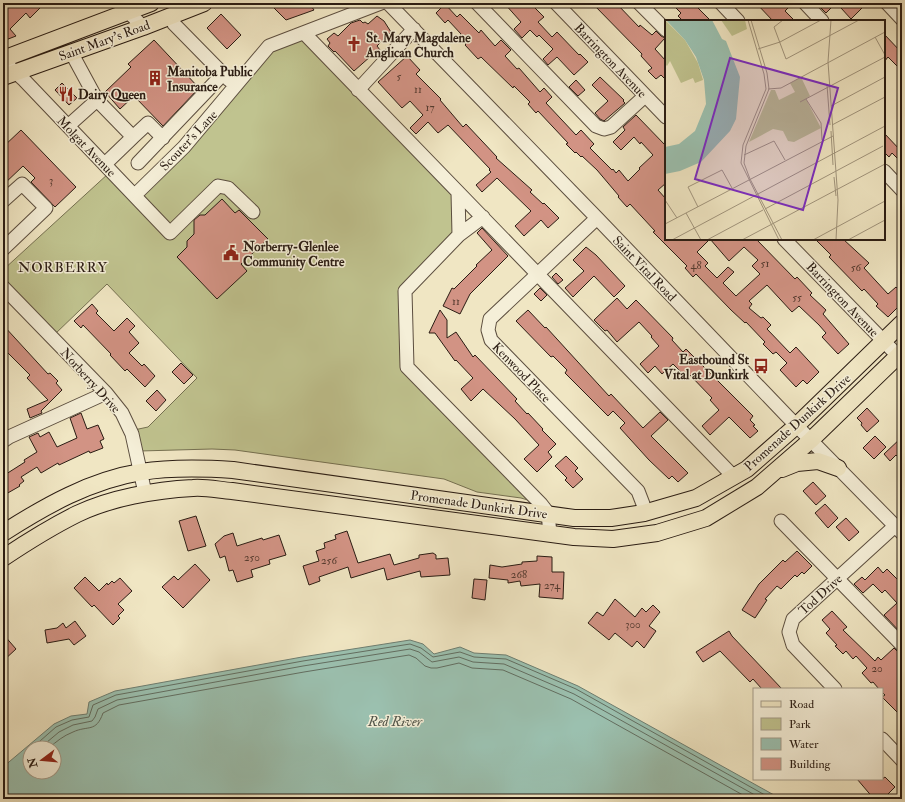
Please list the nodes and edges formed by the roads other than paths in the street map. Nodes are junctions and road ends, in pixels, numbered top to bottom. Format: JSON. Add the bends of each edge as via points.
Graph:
{"nodes":[{"id":1,"x":151,"y":3,"type":"edge"},
{"id":2,"x":204,"y":3,"type":"edge"},
{"id":3,"x":382,"y":3,"type":"edge"},
{"id":4,"x":388,"y":3,"type":"edge"},
{"id":5,"x":477,"y":3,"type":"edge"},
{"id":6,"x":556,"y":3,"type":"edge"},
{"id":7,"x":639,"y":3,"type":"edge"},
{"id":8,"x":721,"y":3,"type":"edge"},
{"id":9,"x":805,"y":3,"type":"edge"},
{"id":10,"x":887,"y":3,"type":"edge"},
{"id":11,"x":124,"y":7,"type":"edge"},
{"id":12,"x":171,"y":16,"type":"junction"},
{"id":13,"x":902,"y":19,"type":"edge"},
{"id":14,"x":737,"y":20,"type":"edge"},
{"id":15,"x":821,"y":20,"type":"edge"},
{"id":16,"x":143,"y":27,"type":"junction"},
{"id":17,"x":414,"y":29,"type":"junction"},
{"id":18,"x":665,"y":29,"type":"edge"},
{"id":19,"x":304,"y":33,"type":"junction"},
{"id":20,"x":71,"y":52,"type":"junction"},
{"id":21,"x":3,"y":60,"type":"edge"},
{"id":22,"x":10,"y":75,"type":"edge"},
{"id":23,"x":222,"y":75,"type":"junction"},
{"id":24,"x":236,"y":86,"type":"junction"},
{"id":25,"x":358,"y":90,"type":"junction"},
{"id":26,"x":645,"y":96,"type":"junction"},
{"id":27,"x":97,"y":100,"type":"junction"},
{"id":28,"x":665,"y":116,"type":"edge"},
{"id":29,"x":68,"y":126,"type":"junction"},
{"id":30,"x":133,"y":137,"type":"junction"},
{"id":31,"x":163,"y":138,"type":"junction"},
{"id":32,"x":138,"y":163,"type":"dead end"},
{"id":33,"x":105,"y":164,"type":"junction"},
{"id":34,"x":885,"y":173,"type":"edge"},
{"id":35,"x":902,"y":190,"type":"edge"},
{"id":36,"x":458,"y":192,"type":"junction"},
{"id":37,"x":134,"y":195,"type":"junction"},
{"id":38,"x":3,"y":201,"type":"edge"},
{"id":39,"x":253,"y":212,"type":"dead end"},
{"id":40,"x":483,"y":217,"type":"junction"},
{"id":41,"x":597,"y":218,"type":"junction"},
{"id":42,"x":459,"y":235,"type":"junction"},
{"id":43,"x":785,"y":240,"type":"edge"},
{"id":44,"x":3,"y":249,"type":"edge"},
{"id":45,"x":537,"y":273,"type":"junction"},
{"id":46,"x":3,"y":287,"type":"edge"},
{"id":47,"x":902,"y":323,"type":"edge"},
{"id":48,"x":883,"y":341,"type":"junction"},
{"id":49,"x":901,"y":356,"type":"edge"},
{"id":50,"x":106,"y":393,"type":"junction"},
{"id":51,"x":796,"y":426,"type":"junction"},
{"id":52,"x":5,"y":436,"type":"edge"},
{"id":53,"x":810,"y":440,"type":"junction"},
{"id":54,"x":838,"y":468,"type":"junction"},
{"id":55,"x":141,"y":472,"type":"junction"},
{"id":56,"x":773,"y":473,"type":"junction"},
{"id":57,"x":734,"y":477,"type":"junction"},
{"id":58,"x":145,"y":493,"type":"junction"},
{"id":59,"x":548,"y":513,"type":"junction"},
{"id":60,"x":644,"y":513,"type":"junction"},
{"id":61,"x":781,"y":521,"type":"dead end"},
{"id":62,"x":898,"y":530,"type":"edge"},
{"id":63,"x":3,"y":533,"type":"edge"},
{"id":64,"x":550,"y":534,"type":"junction"},
{"id":65,"x":3,"y":558,"type":"edge"},
{"id":66,"x":837,"y":579,"type":"junction"},
{"id":67,"x":902,"y":645,"type":"edge"},
{"id":68,"x":834,"y":688,"type":"edge"},
{"id":69,"x":883,"y":740,"type":"edge"},
{"id":70,"x":902,"y":760,"type":"edge"}],
"edges":[{"from":1,"to":11,"type":"main road","name":"Saint Mary's Road"},
{"from":2,"to":12,"type":"main road","name":"Saint Mary's Road"},
{"from":3,"to":19,"type":"street","name":"Scouter's Lane"},
{"from":4,"to":17,"type":"street","name":"Saint Vital Road"},
{"from":5,"to":26,"type":"street","via":[[596,126],[604,129],[611,127]]},
{"from":6,"to":26,"type":"street","name":"Barrington Avenue"},
{"from":7,"to":18,"type":"street"},
{"from":8,"to":14,"type":"street"},
{"from":9,"to":15,"type":"street"},
{"from":10,"to":13,"type":"street"},
{"from":11,"to":16,"type":"street"},
{"from":11,"to":21,"type":"main road","name":"Saint Mary's Road"},
{"from":12,"to":16,"type":"main road","name":"Saint Mary's Road"},
{"from":12,"to":23,"type":"street","via":[[174,24]]},
{"from":16,"to":20,"type":"main road","name":"Saint Mary's Road"},
{"from":17,"to":25,"type":"street"},
{"from":17,"to":41,"type":"street","name":"Saint Vital Road"},
{"from":19,"to":24,"type":"street","name":"Scouter's Lane","via":[[269,46]]},
{"from":19,"to":25,"type":"street"},
{"from":20,"to":22,"type":"main road","name":"Saint Mary's Road"},
{"from":20,"to":27,"type":"street"},
{"from":21,"to":22,"type":"street","name":"Molgat Avenue"},
{"from":22,"to":29,"type":"street","name":"Molgat Avenue"},
{"from":23,"to":24,"type":"street"},
{"from":23,"to":31,"type":"street"},
{"from":24,"to":37,"type":"street","name":"Scouter's Lane","via":[[184,147]]},
{"from":25,"to":36,"type":"street"},
{"from":26,"to":28,"type":"street","name":"Barrington Avenue"},
{"from":27,"to":29,"type":"street"},
{"from":27,"to":30,"type":"street"},
{"from":29,"to":33,"type":"street","name":"Molgat Avenue"},
{"from":30,"to":31,"type":"street","via":[[148,123]]},
{"from":30,"to":33,"type":"street"},
{"from":31,"to":32,"type":"street"},
{"from":33,"to":37,"type":"street","name":"Molgat Avenue"},
{"from":34,"to":35,"type":"street"},
{"from":36,"to":40,"type":"street"},
{"from":36,"to":42,"type":"street"},
{"from":37,"to":39,"type":"street","name":"Molgat Avenue","via":[[170,233],[218,186],[228,188]]},
{"from":38,"to":44,"type":"street","via":[[22,184],[46,208]]},
{"from":40,"to":42,"type":"street"},
{"from":40,"to":45,"type":"street"},
{"from":41,"to":45,"type":"street","name":"Kenwood Place"},
{"from":41,"to":51,"type":"street","name":"Saint Vital Road"},
{"from":42,"to":59,"type":"street","via":[[405,291],[407,367]]},
{"from":43,"to":48,"type":"street","name":"Barrington Avenue"},
{"from":45,"to":57,"type":"street"},
{"from":45,"to":60,"type":"street","name":"Kenwood Place","via":[[490,319],[488,330],[491,340],[638,492]]},
{"from":46,"to":50,"type":"street","name":"Norberry Drive"},
{"from":47,"to":48,"type":"main road","name":"Promenade Dunkirk Drive"},
{"from":48,"to":49,"type":"street","name":"Barrington Avenue"},
{"from":48,"to":51,"type":"main road","name":"Promenade Dunkirk Drive"},
{"from":49,"to":53,"type":"main road","name":"Promenade Dunkirk Drive"},
{"from":50,"to":52,"type":"street"},
{"from":50,"to":55,"type":"street","name":"Norberry Drive","via":[[122,413],[132,434]]},
{"from":51,"to":53,"type":"street","name":"Saint Vital Road"},
{"from":51,"to":57,"type":"main road","name":"Promenade Dunkirk Drive"},
{"from":53,"to":54,"type":"street","name":"Saint Vital Road"},
{"from":53,"to":56,"type":"main road","name":"Promenade Dunkirk Drive"},
{"from":54,"to":56,"type":"main road","via":[[818,461],[797,463]]},
{"from":54,"to":62,"type":"street","name":"Saint Vital Road"},
{"from":55,"to":58,"type":"street","name":"Norberry Drive"},
{"from":55,"to":59,"type":"main road","name":"Promenade Dunkirk Drive","via":[[193,468],[233,470]]},
{"from":55,"to":63,"type":"main road","name":"Promenade Dunkirk Drive","via":[[112,479],[72,494]]},
{"from":56,"to":64,"type":"main road","name":"Promenade Dunkirk Drive","via":[[757,487],[706,518],[657,533],[613,538]]},
{"from":57,"to":60,"type":"main road","name":"Promenade Dunkirk Drive","via":[[696,498]]},
{"from":58,"to":64,"type":"main road","name":"Promenade Dunkirk Drive","via":[[194,488],[232,491]]},
{"from":58,"to":65,"type":"main road","name":"Promenade Dunkirk Drive","via":[[78,513]]},
{"from":59,"to":60,"type":"main road","name":"Promenade Dunkirk Drive","via":[[574,518],[611,518]]},
{"from":59,"to":64,"type":"street"},
{"from":61,"to":66,"type":"street"},
{"from":62,"to":66,"type":"street","name":"Tod Drive"},
{"from":66,"to":67,"type":"street"},
{"from":66,"to":68,"type":"street","name":"Tod Drive","via":[[793,619],[789,632],[793,645]]},
{"from":69,"to":70,"type":"street"}]}
